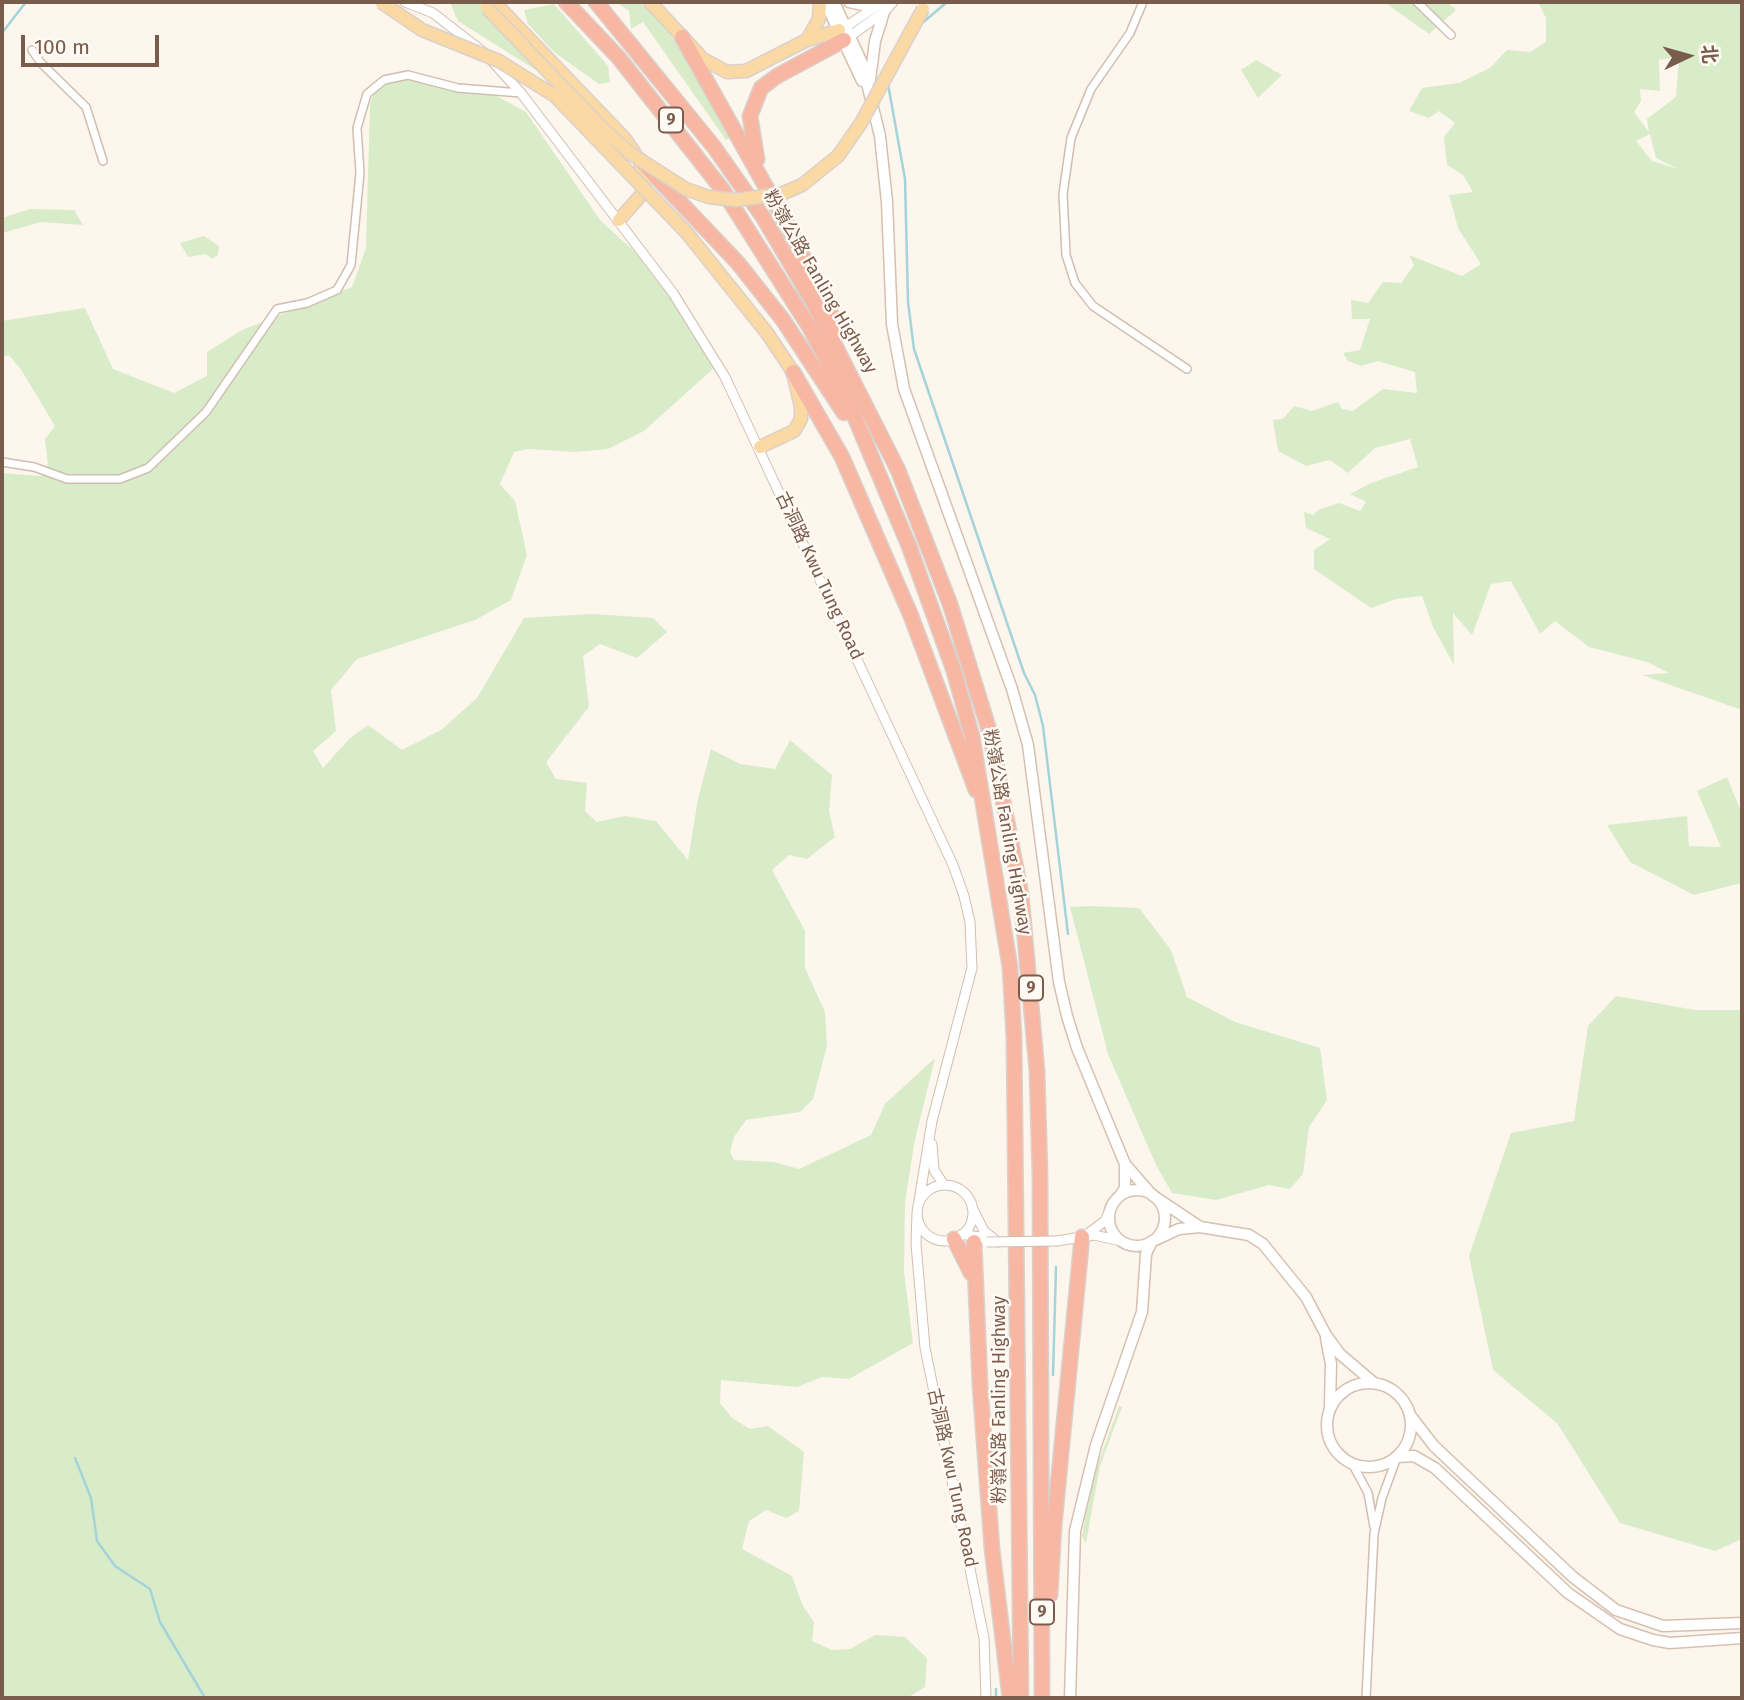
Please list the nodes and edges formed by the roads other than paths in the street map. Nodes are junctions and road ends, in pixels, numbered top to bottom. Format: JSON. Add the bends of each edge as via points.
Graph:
{"nodes":[{"id":1,"x":381,"y":2,"type":"edge"},
{"id":2,"x":405,"y":2,"type":"edge"},
{"id":3,"x":566,"y":2,"type":"edge"},
{"id":4,"x":596,"y":2,"type":"edge"},
{"id":5,"x":650,"y":2,"type":"edge"},
{"id":6,"x":822,"y":2,"type":"edge"},
{"id":7,"x":835,"y":2,"type":"edge"},
{"id":8,"x":849,"y":2,"type":"edge"},
{"id":9,"x":893,"y":2,"type":"edge"},
{"id":10,"x":1143,"y":2,"type":"edge"},
{"id":11,"x":1417,"y":2,"type":"edge"},
{"id":12,"x":487,"y":4,"type":"edge"},
{"id":13,"x":883,"y":5,"type":"edge"},
{"id":14,"x":925,"y":5,"type":"edge"},
{"id":15,"x":845,"y":33,"type":"junction"},
{"id":16,"x":1451,"y":35,"type":"dead end"},
{"id":17,"x":682,"y":37,"type":"junction"},
{"id":18,"x":807,"y":40,"type":"junction"},
{"id":19,"x":32,"y":50,"type":"dead end"},
{"id":20,"x":871,"y":90,"type":"junction"},
{"id":21,"x":521,"y":93,"type":"junction"},
{"id":22,"x":876,"y":116,"type":"junction"},
{"id":23,"x":103,"y":161,"type":"dead end"},
{"id":24,"x":640,"y":161,"type":"junction"},
{"id":25,"x":768,"y":191,"type":"junction"},
{"id":26,"x":619,"y":220,"type":"junction"},
{"id":27,"x":1187,"y":369,"type":"dead end"},
{"id":28,"x":793,"y":372,"type":"junction"},
{"id":29,"x":760,"y":447,"type":"junction"},
{"id":30,"x":872,"y":458,"type":"junction"},
{"id":31,"x":2,"y":462,"type":"edge"},
{"id":32,"x":898,"y":470,"type":"junction"},
{"id":33,"x":986,"y":814,"type":"junction"},
{"id":34,"x":932,"y":1121,"type":"junction"},
{"id":35,"x":1125,"y":1164,"type":"junction"},
{"id":36,"x":944,"y":1185,"type":"junction"},
{"id":37,"x":1150,"y":1193,"type":"junction"},
{"id":38,"x":1119,"y":1197,"type":"junction"},
{"id":39,"x":970,"y":1203,"type":"junction"},
{"id":40,"x":1111,"y":1208,"type":"junction"},
{"id":41,"x":916,"y":1213,"type":"junction"},
{"id":42,"x":1200,"y":1227,"type":"junction"},
{"id":43,"x":1082,"y":1237,"type":"junction"},
{"id":44,"x":936,"y":1239,"type":"junction"},
{"id":45,"x":969,"y":1239,"type":"junction"},
{"id":46,"x":1153,"y":1241,"type":"junction"},
{"id":47,"x":998,"y":1242,"type":"junction"},
{"id":48,"x":1125,"y":1243,"type":"junction"},
{"id":49,"x":916,"y":1244,"type":"junction"},
{"id":50,"x":917,"y":1257,"type":"junction"},
{"id":51,"x":1144,"y":1275,"type":"junction"},
{"id":52,"x":1326,"y":1335,"type":"junction"},
{"id":53,"x":1374,"y":1383,"type":"junction"},
{"id":54,"x":1330,"y":1408,"type":"junction"},
{"id":55,"x":1410,"y":1415,"type":"junction"},
{"id":56,"x":1397,"y":1457,"type":"junction"},
{"id":57,"x":1353,"y":1465,"type":"junction"},
{"id":58,"x":1374,"y":1534,"type":"junction"},
{"id":59,"x":1742,"y":1623,"type":"edge"},
{"id":60,"x":1742,"y":1638,"type":"edge"},
{"id":61,"x":986,"y":1698,"type":"edge"},
{"id":62,"x":1010,"y":1698,"type":"edge"},
{"id":63,"x":1021,"y":1698,"type":"edge"},
{"id":64,"x":1043,"y":1698,"type":"edge"},
{"id":65,"x":1070,"y":1698,"type":"edge"},
{"id":66,"x":1366,"y":1698,"type":"edge"}],
"edges":[{"from":1,"to":28,"type":"main road","bridge":true,"via":[[415,26],[499,61],[555,96],[687,233]]},
{"from":2,"to":21,"type":"street","name":"古洞路 Kwu Tung Road","via":[[433,13],[462,34]]},
{"from":3,"to":30,"type":"highway","name":"粉嶺公路 Fanling Highway","number":"9","via":[[674,125],[747,226],[810,328]]},
{"from":4,"to":32,"type":"highway","name":"粉嶺公路 Fanling Highway","number":"9","via":[[681,104],[763,217],[822,318]]},
{"from":5,"to":17,"type":"main road"},
{"from":6,"to":15,"type":"main road"},
{"from":6,"to":18,"type":"main road"},
{"from":7,"to":15,"type":"main road"},
{"from":8,"to":13,"type":"main road"},
{"from":9,"to":13,"type":"street"},
{"from":10,"to":27,"type":"street","via":[[1130,33],[1091,89],[1071,138],[1063,194],[1066,255],[1075,283],[1093,306]]},
{"from":11,"to":16,"type":"street"},
{"from":12,"to":14,"type":"main road","bridge":true,"via":[[631,153],[686,189],[736,200],[781,194],[802,185],[838,156],[862,123]]},
{"from":12,"to":24,"type":"main road","via":[[625,139]]},
{"from":13,"to":15,"type":"street"},
{"from":13,"to":20,"type":"main road"},
{"from":15,"to":18,"type":"main road"},
{"from":15,"to":20,"type":"main road"},
{"from":15,"to":22,"type":"main road"},
{"from":15,"to":25,"type":"highway","via":[[776,76],[756,95],[751,132]]},
{"from":17,"to":18,"type":"main road","via":[[711,66],[735,73],[755,68]]},
{"from":17,"to":25,"type":"highway"},
{"from":19,"to":23,"type":"street","via":[[86,107]]},
{"from":20,"to":22,"type":"main road"},
{"from":21,"to":26,"type":"street","name":"古洞路 Kwu Tung Road"},
{"from":21,"to":31,"type":"street","via":[[458,88],[408,75],[384,80],[367,94],[357,128],[360,173],[351,265],[337,290],[277,309],[206,412],[148,468],[120,479],[67,479]]},
{"from":22,"to":35,"type":"main road","via":[[887,202],[892,324],[904,389],[1021,717],[1033,771],[1059,982],[1080,1056]]},
{"from":24,"to":26,"type":"main road","via":[[645,183],[642,194]]},
{"from":24,"to":30,"type":"highway","via":[[761,291]]},
{"from":25,"to":32,"type":"highway","via":[[856,365]]},
{"from":26,"to":29,"type":"street","name":"古洞路 Kwu Tung Road","via":[[698,330]]},
{"from":28,"to":29,"type":"main road","via":[[800,419],[794,431]]},
{"from":28,"to":33,"type":"highway","via":[[842,457],[911,616]]},
{"from":29,"to":34,"type":"street","name":"古洞路 Kwu Tung Road","via":[[964,895],[972,968]]},
{"from":30,"to":33,"type":"highway","name":"粉嶺公路 Fanling Highway","number":"9","via":[[954,671],[974,744]]},
{"from":32,"to":64,"type":"highway","name":"粉嶺公路 Fanling Highway","number":"9","via":[[950,604],[990,733],[1021,894],[1040,1176]]},
{"from":33,"to":63,"type":"highway","name":"粉嶺公路 Fanling Highway","number":"9","via":[[1010,967],[1014,1037]]},
{"from":34,"to":36,"type":"street","via":[[934,1170]]},
{"from":34,"to":41,"type":"street","name":"古洞路 Kwu Tung Road"},
{"from":35,"to":37,"type":"main road"},
{"from":35,"to":38,"type":"main road","via":[[1125,1188]]},
{"from":36,"to":39,"type":"street","via":[[960,1190]]},
{"from":36,"to":41,"type":"street","via":[[927,1191]]},
{"from":37,"to":38,"type":"main road","via":[[1132,1191]]},
{"from":37,"to":42,"type":"main road"},
{"from":37,"to":46,"type":"main road","via":[[1165,1215]]},
{"from":38,"to":40,"type":"main road"},
{"from":39,"to":45,"type":"street"},
{"from":39,"to":47,"type":"street","via":[[984,1231]]},
{"from":40,"to":43,"type":"street","via":[[1094,1232]]},
{"from":40,"to":48,"type":"main road","via":[[1111,1226]]},
{"from":41,"to":44,"type":"street","via":[[923,1230]]},
{"from":41,"to":49,"type":"street","name":"古洞路 Kwu Tung Road"},
{"from":42,"to":46,"type":"main road","via":[[1179,1229]]},
{"from":42,"to":52,"type":"main road","via":[[1249,1235],[1263,1244],[1307,1297]]},
{"from":43,"to":47,"type":"street","bridge":true},
{"from":43,"to":48,"type":"street","via":[[1102,1236]]},
{"from":43,"to":64,"type":"highway","via":[[1054,1526]]},
{"from":44,"to":45,"type":"street"},
{"from":44,"to":50,"type":"street","via":[[925,1242]]},
{"from":45,"to":47,"type":"street","bridge":true},
{"from":45,"to":47,"type":"street"},
{"from":45,"to":49,"type":"street"},
{"from":45,"to":62,"type":"highway","via":[[992,1549]]},
{"from":46,"to":48,"type":"main road","via":[[1138,1246]]},
{"from":46,"to":51,"type":"main road"},
{"from":48,"to":51,"type":"main road","via":[[1140,1254]]},
{"from":49,"to":50,"type":"street","name":"古洞路 Kwu Tung Road"},
{"from":50,"to":61,"type":"street","name":"古洞路 Kwu Tung Road","via":[[925,1348],[982,1623]]},
{"from":51,"to":65,"type":"main road","via":[[1142,1312],[1089,1469],[1074,1531]]},
{"from":52,"to":53,"type":"main road","via":[[1350,1365]]},
{"from":52,"to":54,"type":"main road"},
{"from":53,"to":54,"type":"main road","via":[[1345,1390]]},
{"from":53,"to":55,"type":"main road","via":[[1401,1397]]},
{"from":54,"to":57,"type":"main road","via":[[1328,1437],[1335,1451]]},
{"from":55,"to":56,"type":"main road","via":[[1410,1438]]},
{"from":55,"to":59,"type":"main road","via":[[1444,1456],[1573,1577],[1616,1610],[1663,1626]]},
{"from":56,"to":57,"type":"main road","via":[[1375,1468]]},
{"from":56,"to":58,"type":"street"},
{"from":56,"to":60,"type":"main road","via":[[1414,1456],[1435,1468],[1602,1620],[1670,1643]]},
{"from":57,"to":58,"type":"street","via":[[1372,1504]]},
{"from":58,"to":66,"type":"street"}]}
